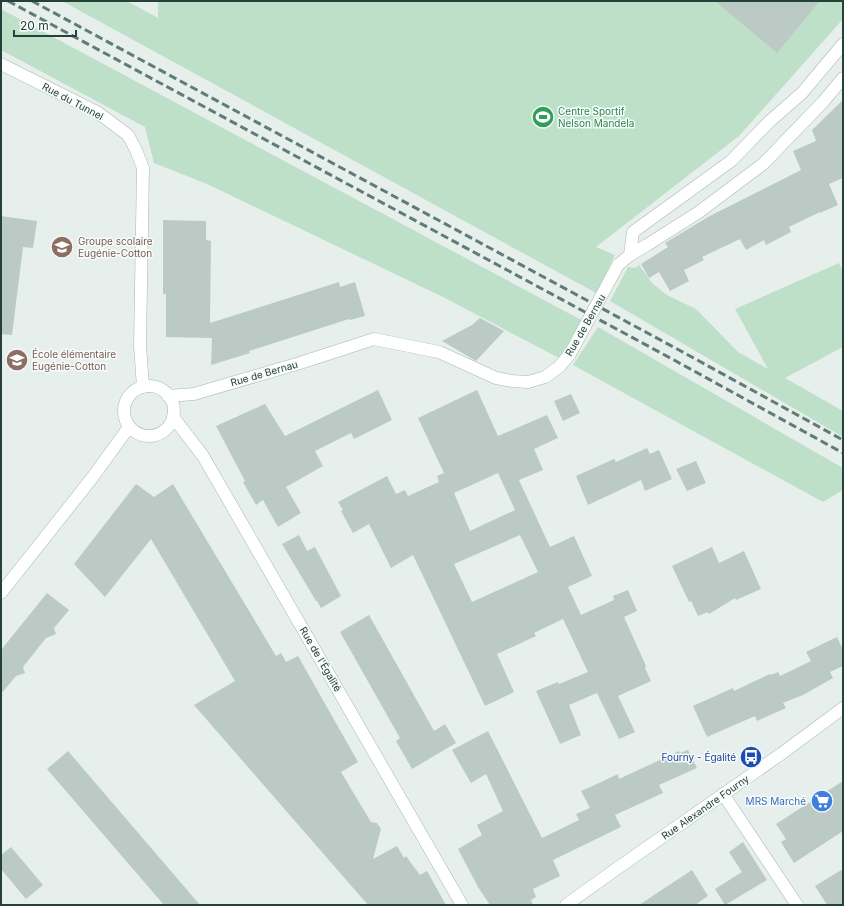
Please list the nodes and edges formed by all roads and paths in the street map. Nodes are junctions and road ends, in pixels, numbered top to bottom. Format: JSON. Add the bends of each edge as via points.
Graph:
{"nodes":[{"id":1,"x":843,"y":44,"type":"edge"},
{"id":2,"x":1,"y":64,"type":"edge"},
{"id":3,"x":843,"y":78,"type":"edge"},
{"id":4,"x":630,"y":255,"type":"junction"},
{"id":5,"x":144,"y":387,"type":"junction"},
{"id":6,"x":168,"y":396,"type":"junction"},
{"id":7,"x":173,"y":417,"type":"junction"},
{"id":8,"x":129,"y":427,"type":"junction"},
{"id":9,"x":1,"y":593,"type":"edge"},
{"id":10,"x":843,"y":708,"type":"edge"},
{"id":11,"x":723,"y":794,"type":"junction"},
{"id":12,"x":568,"y":904,"type":"edge"},
{"id":13,"x":462,"y":905,"type":"edge"},
{"id":14,"x":797,"y":905,"type":"edge"}],
"edges":[{"from":1,"to":4,"type":"street","via":[[802,94],[770,120],[731,160],[633,232]]},
{"from":2,"to":5,"type":"street","name":"Rue du Tunnel","via":[[97,112],[128,135],[136,150],[143,168],[140,346]]},
{"from":3,"to":4,"type":"street","name":"Rue de Bernau","via":[[763,164],[699,212]]},
{"from":4,"to":6,"type":"street","name":"Rue de Bernau","bridge":true,"via":[[618,265],[570,354],[545,377],[528,382],[512,382],[496,378],[439,352],[374,339],[194,394]]},
{"from":5,"to":6,"type":"street","via":[[157,388]]},
{"from":5,"to":8,"type":"street","via":[[136,390],[125,403],[125,420]]},
{"from":6,"to":7,"type":"street","via":[[174,410]]},
{"from":7,"to":8,"type":"street","via":[[170,425],[164,430],[150,436],[142,436]]},
{"from":7,"to":13,"type":"street","name":"Rue de l'Égalité","via":[[203,456]]},
{"from":8,"to":9,"type":"street"},
{"from":10,"to":11,"type":"street","name":"Rue Alexandre Fourny"},
{"from":11,"to":12,"type":"street","name":"Rue Alexandre Fourny"},
{"from":11,"to":14,"type":"street"}]}
